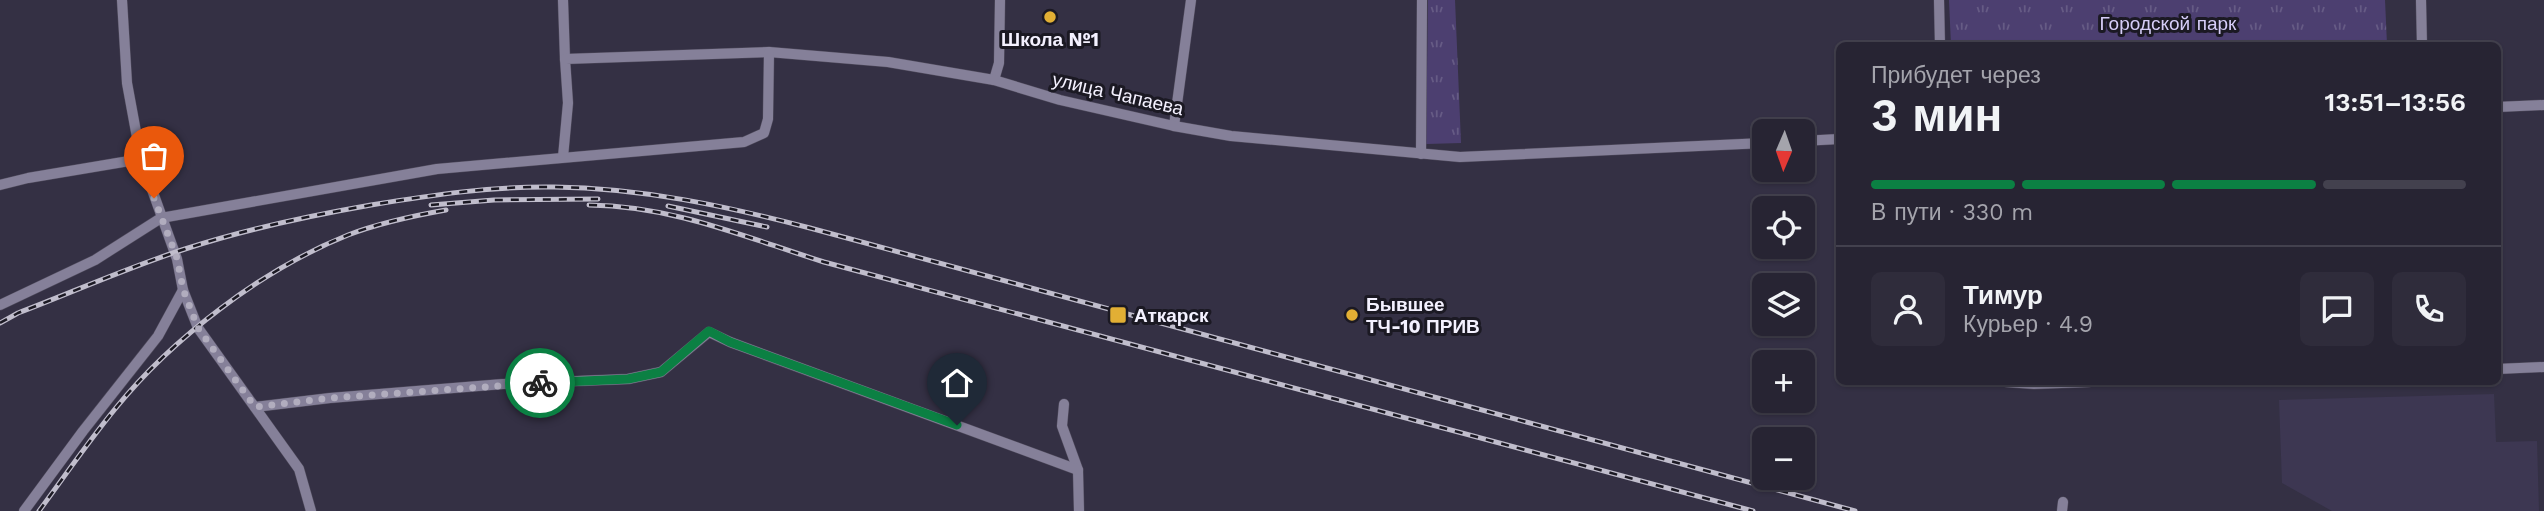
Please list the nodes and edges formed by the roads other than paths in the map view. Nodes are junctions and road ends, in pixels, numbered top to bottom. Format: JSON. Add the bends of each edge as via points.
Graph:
{"nodes":[{"id":1,"x":122,"y":0,"type":"edge"},
{"id":2,"x":563,"y":0,"type":"edge"},
{"id":3,"x":1000,"y":0,"type":"edge"},
{"id":4,"x":1191,"y":0,"type":"edge"},
{"id":5,"x":1422,"y":0,"type":"edge"},
{"id":6,"x":1938,"y":0,"type":"edge"},
{"id":7,"x":2421,"y":0,"type":"edge"},
{"id":8,"x":1940,"y":42,"type":"edge"},
{"id":9,"x":2422,"y":42,"type":"edge"},
{"id":10,"x":769,"y":52,"type":"junction"},
{"id":11,"x":565,"y":59,"type":"junction"},
{"id":12,"x":994,"y":80,"type":"junction"},
{"id":13,"x":2544,"y":105,"type":"edge"},
{"id":14,"x":2501,"y":107,"type":"edge"},
{"id":15,"x":1174,"y":126,"type":"junction"},
{"id":16,"x":1836,"y":139,"type":"edge"},
{"id":17,"x":1815,"y":140,"type":"edge"},
{"id":18,"x":1752,"y":144,"type":"edge"},
{"id":19,"x":1421,"y":154,"type":"junction"},
{"id":20,"x":563,"y":157,"type":"junction"},
{"id":21,"x":141,"y":159,"type":"junction"},
{"id":22,"x":0,"y":185,"type":"edge"},
{"id":23,"x":160,"y":218,"type":"junction"},
{"id":24,"x":183,"y":289,"type":"junction"},
{"id":25,"x":0,"y":305,"type":"edge"},
{"id":26,"x":2544,"y":367,"type":"edge"},
{"id":27,"x":2501,"y":369,"type":"edge"},
{"id":28,"x":1064,"y":404,"type":"dead end"},
{"id":29,"x":255,"y":407,"type":"junction"},
{"id":30,"x":1078,"y":470,"type":"junction"},
{"id":31,"x":24,"y":511,"type":"edge"},
{"id":32,"x":311,"y":511,"type":"edge"},
{"id":33,"x":1079,"y":511,"type":"edge"}],
"edges":[{"from":1,"to":21,"type":"street","via":[[127,83]]},
{"from":2,"to":11,"type":"street"},
{"from":3,"to":12,"type":"street","via":[[999,62]]},
{"from":4,"to":15,"type":"street"},
{"from":5,"to":19,"type":"street"},
{"from":6,"to":8,"type":"street"},
{"from":7,"to":9,"type":"street"},
{"from":10,"to":11,"type":"street","name":"улица Чапаева"},
{"from":10,"to":12,"type":"street","name":"улица Чапаева","via":[[888,62]]},
{"from":10,"to":20,"type":"street","via":[[764,133],[744,142]]},
{"from":11,"to":20,"type":"street","via":[[568,103]]},
{"from":12,"to":15,"type":"street","name":"улица Чапаева"},
{"from":13,"to":14,"type":"street"},
{"from":15,"to":19,"type":"street","name":"улица Чапаева","via":[[1231,136]]},
{"from":16,"to":17,"type":"street"},
{"from":18,"to":19,"type":"street","name":"улица Чапаева","via":[[1460,157]]},
{"from":20,"to":23,"type":"street","via":[[437,169]]},
{"from":21,"to":22,"type":"street"},
{"from":21,"to":23,"type":"street"},
{"from":23,"to":24,"type":"street"},
{"from":23,"to":25,"type":"street","via":[[95,260]]},
{"from":24,"to":29,"type":"street","via":[[198,328]]},
{"from":24,"to":31,"type":"street","via":[[158,336]]},
{"from":26,"to":27,"type":"street"},
{"from":28,"to":30,"type":"street","via":[[1062,426]]},
{"from":29,"to":30,"type":"street","via":[[491,385],[628,379],[661,372],[709,331]]},
{"from":29,"to":32,"type":"street","via":[[299,469]]},
{"from":30,"to":33,"type":"street"}]}
